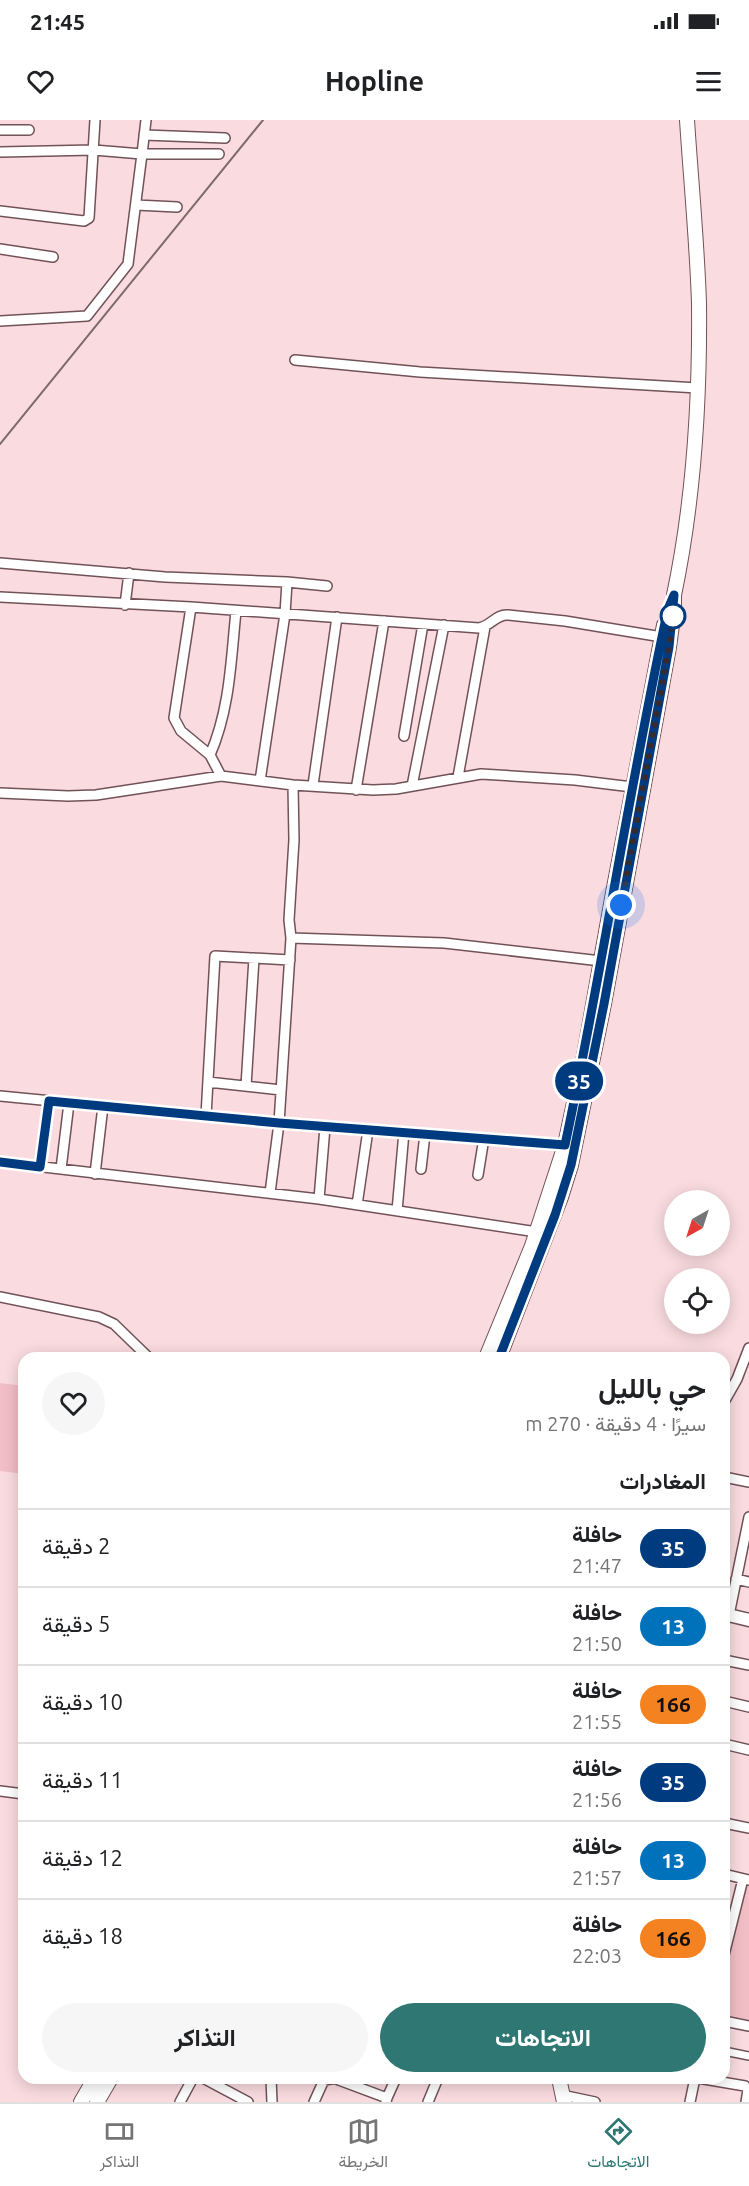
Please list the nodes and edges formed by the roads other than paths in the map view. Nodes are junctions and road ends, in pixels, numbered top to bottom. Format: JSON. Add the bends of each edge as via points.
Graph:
{"nodes":[{"id":1,"x":95,"y":120,"type":"edge"},
{"id":2,"x":146,"y":120,"type":"edge"},
{"id":3,"x":687,"y":120,"type":"edge"},
{"id":4,"x":0,"y":130,"type":"edge"},
{"id":5,"x":29,"y":130,"type":"dead end"},
{"id":6,"x":144,"y":135,"type":"junction"},
{"id":7,"x":225,"y":138,"type":"dead end"},
{"id":8,"x":94,"y":150,"type":"junction"},
{"id":9,"x":0,"y":152,"type":"edge"},
{"id":10,"x":142,"y":154,"type":"junction"},
{"id":11,"x":219,"y":154,"type":"dead end"},
{"id":12,"x":136,"y":206,"type":"junction"},
{"id":13,"x":177,"y":207,"type":"dead end"},
{"id":14,"x":0,"y":211,"type":"edge"},
{"id":15,"x":0,"y":249,"type":"edge"},
{"id":16,"x":53,"y":257,"type":"dead end"},
{"id":17,"x":0,"y":321,"type":"edge"},
{"id":18,"x":295,"y":360,"type":"dead end"},
{"id":19,"x":698,"y":388,"type":"junction"},
{"id":20,"x":0,"y":563,"type":"edge"},
{"id":21,"x":129,"y":573,"type":"junction"},
{"id":22,"x":287,"y":582,"type":"junction"},
{"id":23,"x":327,"y":586,"type":"dead end"},
{"id":24,"x":674,"y":595,"type":"junction"},
{"id":25,"x":0,"y":597,"type":"edge"},
{"id":26,"x":125,"y":605,"type":"junction"},
{"id":27,"x":191,"y":607,"type":"junction"},
{"id":28,"x":236,"y":611,"type":"junction"},
{"id":29,"x":285,"y":614,"type":"junction"},
{"id":30,"x":337,"y":617,"type":"junction"},
{"id":31,"x":384,"y":621,"type":"junction"},
{"id":32,"x":423,"y":624,"type":"junction"},
{"id":33,"x":444,"y":625,"type":"junction"},
{"id":34,"x":485,"y":627,"type":"junction"},
{"id":35,"x":662,"y":637,"type":"junction"},
{"id":36,"x":404,"y":736,"type":"dead end"},
{"id":37,"x":210,"y":755,"type":"junction"},
{"id":38,"x":221,"y":776,"type":"junction"},
{"id":39,"x":459,"y":777,"type":"junction"},
{"id":40,"x":260,"y":781,"type":"junction"},
{"id":41,"x":293,"y":785,"type":"junction"},
{"id":42,"x":313,"y":785,"type":"junction"},
{"id":43,"x":412,"y":786,"type":"junction"},
{"id":44,"x":632,"y":787,"type":"junction"},
{"id":45,"x":356,"y":790,"type":"junction"},
{"id":46,"x":0,"y":793,"type":"edge"},
{"id":47,"x":291,"y":938,"type":"junction"},
{"id":48,"x":254,"y":958,"type":"junction"},
{"id":49,"x":290,"y":960,"type":"junction"},
{"id":50,"x":601,"y":961,"type":"junction"},
{"id":51,"x":208,"y":1083,"type":"junction"},
{"id":52,"x":246,"y":1086,"type":"junction"},
{"id":53,"x":281,"y":1090,"type":"junction"},
{"id":54,"x":0,"y":1096,"type":"edge"},
{"id":55,"x":49,"y":1101,"type":"junction"},
{"id":56,"x":69,"y":1103,"type":"junction"},
{"id":57,"x":103,"y":1107,"type":"junction"},
{"id":58,"x":206,"y":1116,"type":"junction"},
{"id":59,"x":279,"y":1123,"type":"junction"},
{"id":60,"x":325,"y":1127,"type":"junction"},
{"id":61,"x":368,"y":1130,"type":"junction"},
{"id":62,"x":404,"y":1132,"type":"junction"},
{"id":63,"x":425,"y":1134,"type":"junction"},
{"id":64,"x":484,"y":1138,"type":"junction"},
{"id":65,"x":565,"y":1145,"type":"junction"},
{"id":66,"x":0,"y":1162,"type":"edge"},
{"id":67,"x":40,"y":1167,"type":"junction"},
{"id":68,"x":61,"y":1169,"type":"junction"},
{"id":69,"x":421,"y":1169,"type":"dead end"},
{"id":70,"x":94,"y":1174,"type":"junction"},
{"id":71,"x":478,"y":1175,"type":"dead end"},
{"id":72,"x":270,"y":1193,"type":"junction"},
{"id":73,"x":319,"y":1199,"type":"junction"},
{"id":74,"x":357,"y":1205,"type":"junction"},
{"id":75,"x":397,"y":1211,"type":"junction"},
{"id":76,"x":537,"y":1232,"type":"junction"},
{"id":77,"x":0,"y":1297,"type":"edge"},
{"id":78,"x":749,"y":1348,"type":"edge"},
{"id":79,"x":143,"y":1352,"type":"edge"},
{"id":80,"x":488,"y":1352,"type":"edge"},
{"id":81,"x":501,"y":1352,"type":"edge"},
{"id":82,"x":730,"y":1391,"type":"edge"},
{"id":83,"x":730,"y":1478,"type":"edge"},
{"id":84,"x":749,"y":1482,"type":"edge"},
{"id":85,"x":749,"y":1517,"type":"edge"},
{"id":86,"x":747,"y":1541,"type":"edge"},
{"id":87,"x":736,"y":1579,"type":"junction"},
{"id":88,"x":749,"y":1582,"type":"edge"},
{"id":89,"x":730,"y":1603,"type":"edge"},
{"id":90,"x":730,"y":1616,"type":"edge"},
{"id":91,"x":749,"y":1620,"type":"edge"},
{"id":92,"x":730,"y":1661,"type":"edge"},
{"id":93,"x":749,"y":1665,"type":"edge"},
{"id":94,"x":730,"y":1702,"type":"edge"},
{"id":95,"x":749,"y":1707,"type":"edge"},
{"id":96,"x":730,"y":1748,"type":"edge"},
{"id":97,"x":749,"y":1750,"type":"edge"},
{"id":98,"x":0,"y":1791,"type":"edge"},
{"id":99,"x":18,"y":1793,"type":"edge"},
{"id":100,"x":730,"y":1824,"type":"edge"},
{"id":101,"x":749,"y":1828,"type":"edge"},
{"id":102,"x":730,"y":1875,"type":"edge"},
{"id":103,"x":746,"y":1879,"type":"edge"},
{"id":104,"x":730,"y":1934,"type":"edge"},
{"id":105,"x":730,"y":2022,"type":"edge"},
{"id":106,"x":749,"y":2026,"type":"edge"},
{"id":107,"x":730,"y":2052,"type":"edge"},
{"id":108,"x":749,"y":2056,"type":"edge"},
{"id":109,"x":92,"y":2084,"type":"edge"},
{"id":110,"x":108,"y":2084,"type":"edge"},
{"id":111,"x":190,"y":2084,"type":"edge"},
{"id":112,"x":214,"y":2084,"type":"edge"},
{"id":113,"x":271,"y":2084,"type":"edge"},
{"id":114,"x":322,"y":2084,"type":"edge"},
{"id":115,"x":351,"y":2084,"type":"edge"},
{"id":116,"x":394,"y":2084,"type":"edge"},
{"id":117,"x":436,"y":2084,"type":"edge"},
{"id":118,"x":695,"y":2084,"type":"edge"},
{"id":119,"x":730,"y":2084,"type":"edge"},
{"id":120,"x":563,"y":2098,"type":"edge"},
{"id":121,"x":99,"y":2100,"type":"edge"},
{"id":122,"x":387,"y":2100,"type":"edge"},
{"id":123,"x":81,"y":2102,"type":"edge"},
{"id":124,"x":180,"y":2102,"type":"edge"},
{"id":125,"x":248,"y":2102,"type":"edge"},
{"id":126,"x":272,"y":2102,"type":"edge"},
{"id":127,"x":314,"y":2102,"type":"edge"},
{"id":128,"x":428,"y":2102,"type":"edge"},
{"id":129,"x":595,"y":2102,"type":"edge"},
{"id":130,"x":690,"y":2102,"type":"edge"},
{"id":131,"x":746,"y":2102,"type":"edge"}],
"edges":[{"from":1,"to":8,"type":"street"},
{"from":2,"to":6,"type":"street"},
{"from":3,"to":19,"type":"main road","via":[[699,300]]},
{"from":4,"to":5,"type":"street"},
{"from":6,"to":7,"type":"street"},
{"from":6,"to":10,"type":"street"},
{"from":8,"to":9,"type":"street"},
{"from":8,"to":10,"type":"street"},
{"from":8,"to":14,"type":"street","via":[[87,220]]},
{"from":10,"to":11,"type":"street"},
{"from":10,"to":12,"type":"street"},
{"from":12,"to":13,"type":"street"},
{"from":12,"to":17,"type":"street","via":[[128,264],[87,316]]},
{"from":15,"to":16,"type":"street"},
{"from":18,"to":19,"type":"street","via":[[451,374]]},
{"from":19,"to":24,"type":"main road","via":[[689,499]]},
{"from":20,"to":21,"type":"street"},
{"from":21,"to":22,"type":"street"},
{"from":21,"to":26,"type":"street"},
{"from":22,"to":23,"type":"street"},
{"from":22,"to":29,"type":"street"},
{"from":24,"to":35,"type":"main road"},
{"from":24,"to":81,"type":"main road","via":[[669,647],[571,1165]]},
{"from":25,"to":26,"type":"street"},
{"from":26,"to":27,"type":"street"},
{"from":27,"to":28,"type":"street"},
{"from":27,"to":37,"type":"street","via":[[174,718],[181,732]]},
{"from":28,"to":29,"type":"street"},
{"from":28,"to":37,"type":"street","via":[[226,706]]},
{"from":29,"to":30,"type":"street"},
{"from":29,"to":40,"type":"street"},
{"from":30,"to":31,"type":"street"},
{"from":30,"to":42,"type":"street"},
{"from":31,"to":32,"type":"street"},
{"from":31,"to":45,"type":"street"},
{"from":32,"to":33,"type":"street"},
{"from":32,"to":36,"type":"street"},
{"from":33,"to":34,"type":"street"},
{"from":33,"to":43,"type":"street"},
{"from":34,"to":35,"type":"street","via":[[497,617],[508,615]]},
{"from":34,"to":39,"type":"street"},
{"from":35,"to":44,"type":"main road"},
{"from":37,"to":38,"type":"street"},
{"from":38,"to":40,"type":"street"},
{"from":38,"to":46,"type":"street","via":[[96,795]]},
{"from":39,"to":43,"type":"street"},
{"from":39,"to":44,"type":"street","via":[[481,774]]},
{"from":40,"to":41,"type":"street"},
{"from":41,"to":42,"type":"street"},
{"from":41,"to":47,"type":"street"},
{"from":42,"to":45,"type":"street"},
{"from":43,"to":45,"type":"street"},
{"from":44,"to":50,"type":"main road"},
{"from":47,"to":49,"type":"street"},
{"from":47,"to":50,"type":"street","via":[[444,943]]},
{"from":48,"to":49,"type":"street"},
{"from":48,"to":51,"type":"street","via":[[215,956]]},
{"from":48,"to":52,"type":"street"},
{"from":49,"to":53,"type":"street"},
{"from":50,"to":65,"type":"main road"},
{"from":51,"to":52,"type":"street"},
{"from":51,"to":58,"type":"street"},
{"from":52,"to":53,"type":"street"},
{"from":53,"to":59,"type":"street"},
{"from":54,"to":55,"type":"street"},
{"from":55,"to":56,"type":"street"},
{"from":55,"to":67,"type":"street"},
{"from":56,"to":57,"type":"street"},
{"from":56,"to":68,"type":"street"},
{"from":57,"to":58,"type":"street"},
{"from":57,"to":70,"type":"street"},
{"from":58,"to":59,"type":"street"},
{"from":59,"to":60,"type":"street"},
{"from":59,"to":72,"type":"street"},
{"from":60,"to":61,"type":"street"},
{"from":60,"to":73,"type":"street"},
{"from":61,"to":62,"type":"street"},
{"from":61,"to":74,"type":"street"},
{"from":62,"to":63,"type":"street"},
{"from":62,"to":75,"type":"street"},
{"from":63,"to":64,"type":"street"},
{"from":63,"to":69,"type":"street"},
{"from":64,"to":65,"type":"street"},
{"from":64,"to":71,"type":"street"},
{"from":65,"to":76,"type":"main road"},
{"from":66,"to":67,"type":"street"},
{"from":67,"to":68,"type":"street"},
{"from":68,"to":70,"type":"street"},
{"from":70,"to":72,"type":"street"},
{"from":72,"to":73,"type":"street"},
{"from":73,"to":74,"type":"street"},
{"from":74,"to":75,"type":"street"},
{"from":75,"to":76,"type":"street"},
{"from":76,"to":80,"type":"main road"},
{"from":77,"to":79,"type":"street","via":[[99,1317],[114,1324]]},
{"from":78,"to":82,"type":"street"},
{"from":83,"to":84,"type":"street"},
{"from":85,"to":86,"type":"street"},
{"from":86,"to":87,"type":"street"},
{"from":87,"to":88,"type":"street"},
{"from":87,"to":89,"type":"street"},
{"from":90,"to":91,"type":"street"},
{"from":92,"to":93,"type":"street"},
{"from":94,"to":95,"type":"street"},
{"from":96,"to":97,"type":"street"},
{"from":98,"to":99,"type":"street"},
{"from":100,"to":101,"type":"street"},
{"from":102,"to":103,"type":"street"},
{"from":103,"to":104,"type":"street"},
{"from":105,"to":106,"type":"street"},
{"from":107,"to":108,"type":"street"},
{"from":109,"to":123,"type":"main road"},
{"from":110,"to":121,"type":"main road"},
{"from":111,"to":124,"type":"street"},
{"from":112,"to":125,"type":"street"},
{"from":113,"to":126,"type":"street"},
{"from":114,"to":127,"type":"street"},
{"from":115,"to":122,"type":"street"},
{"from":116,"to":122,"type":"street"},
{"from":117,"to":128,"type":"street"},
{"from":118,"to":130,"type":"street"},
{"from":119,"to":131,"type":"street","via":[[745,2086]]},
{"from":120,"to":129,"type":"street"}]}
